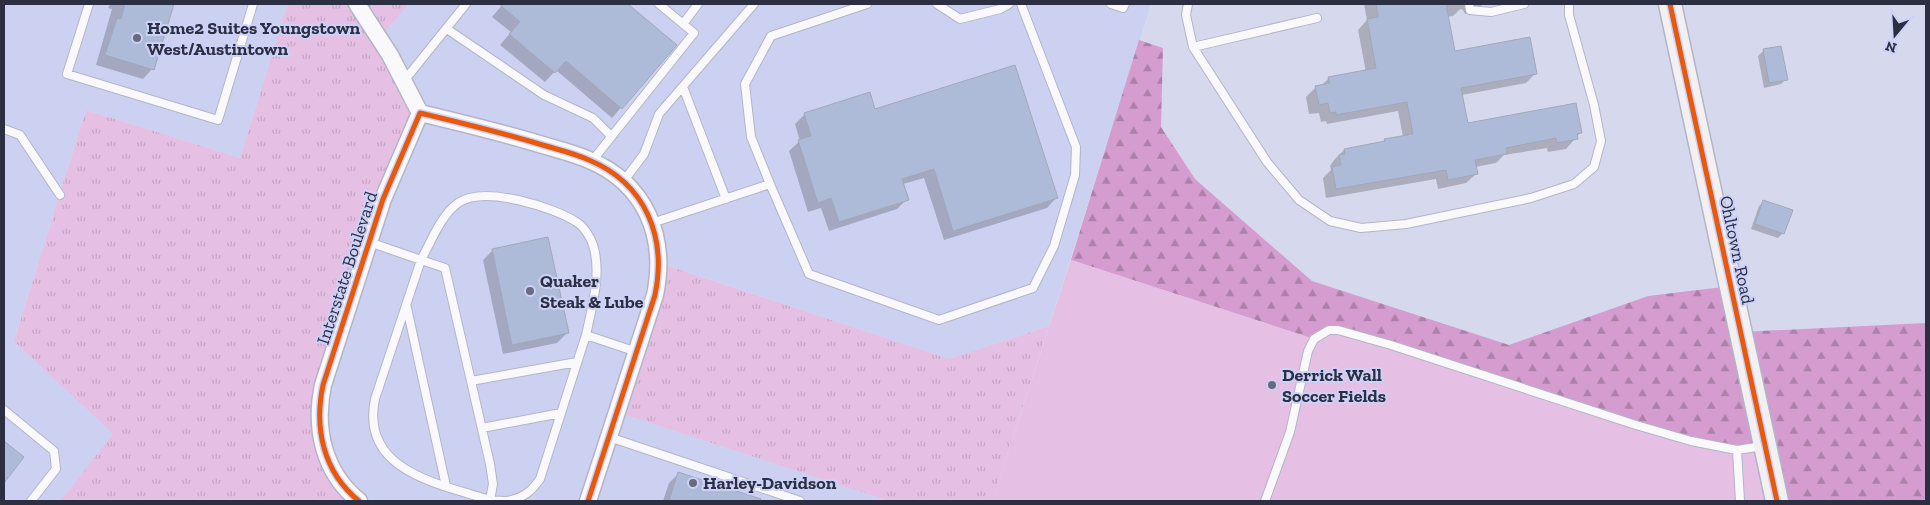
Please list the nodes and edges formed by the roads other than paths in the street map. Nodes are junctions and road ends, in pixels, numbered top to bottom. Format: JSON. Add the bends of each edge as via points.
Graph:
{"nodes":[{"id":1,"x":89,"y":4,"type":"edge"},
{"id":2,"x":254,"y":4,"type":"edge"},
{"id":3,"x":357,"y":4,"type":"edge"},
{"id":4,"x":466,"y":4,"type":"edge"},
{"id":5,"x":659,"y":4,"type":"edge"},
{"id":6,"x":698,"y":4,"type":"edge"},
{"id":7,"x":754,"y":4,"type":"edge"},
{"id":8,"x":867,"y":4,"type":"edge"},
{"id":9,"x":937,"y":4,"type":"edge"},
{"id":10,"x":1009,"y":4,"type":"edge"},
{"id":11,"x":1021,"y":4,"type":"edge"},
{"id":12,"x":1111,"y":4,"type":"edge"},
{"id":13,"x":1125,"y":4,"type":"edge"},
{"id":14,"x":1188,"y":4,"type":"edge"},
{"id":15,"x":1469,"y":4,"type":"edge"},
{"id":16,"x":1524,"y":4,"type":"edge"},
{"id":17,"x":1569,"y":4,"type":"edge"},
{"id":18,"x":1670,"y":4,"type":"edge"},
{"id":19,"x":1317,"y":18,"type":"dead end"},
{"id":20,"x":682,"y":24,"type":"junction"},
{"id":21,"x":447,"y":29,"type":"junction"},
{"id":22,"x":1193,"y":47,"type":"junction"},
{"id":23,"x":404,"y":82,"type":"junction"},
{"id":24,"x":683,"y":87,"type":"junction"},
{"id":25,"x":420,"y":113,"type":"junction"},
{"id":26,"x":4,"y":129,"type":"edge"},
{"id":27,"x":611,"y":136,"type":"junction"},
{"id":28,"x":592,"y":161,"type":"junction"},
{"id":29,"x":623,"y":182,"type":"junction"},
{"id":30,"x":770,"y":184,"type":"junction"},
{"id":31,"x":60,"y":195,"type":"dead end"},
{"id":32,"x":726,"y":199,"type":"junction"},
{"id":33,"x":652,"y":223,"type":"junction"},
{"id":34,"x":369,"y":242,"type":"junction"},
{"id":35,"x":421,"y":260,"type":"junction"},
{"id":36,"x":406,"y":306,"type":"junction"},
{"id":37,"x":586,"y":335,"type":"junction"},
{"id":38,"x":637,"y":352,"type":"junction"},
{"id":39,"x":577,"y":362,"type":"junction"},
{"id":40,"x":471,"y":381,"type":"junction"},
{"id":41,"x":4,"y":410,"type":"edge"},
{"id":42,"x":561,"y":413,"type":"junction"},
{"id":43,"x":482,"y":428,"type":"junction"},
{"id":44,"x":609,"y":437,"type":"junction"},
{"id":45,"x":1765,"y":446,"type":"junction"},
{"id":46,"x":1737,"y":450,"type":"junction"},
{"id":47,"x":446,"y":486,"type":"junction"},
{"id":48,"x":490,"y":500,"type":"edge"},
{"id":49,"x":31,"y":501,"type":"edge"},
{"id":50,"x":359,"y":501,"type":"edge"},
{"id":51,"x":506,"y":501,"type":"edge"},
{"id":52,"x":588,"y":501,"type":"edge"},
{"id":53,"x":800,"y":501,"type":"edge"},
{"id":54,"x":1265,"y":501,"type":"edge"},
{"id":55,"x":1740,"y":501,"type":"edge"},
{"id":56,"x":1777,"y":501,"type":"edge"}],
"edges":[{"from":1,"to":2,"type":"lane","via":[[67,74],[218,120]]},
{"from":3,"to":23,"type":"street"},
{"from":4,"to":21,"type":"lane"},
{"from":5,"to":20,"type":"lane"},
{"from":6,"to":20,"type":"lane"},
{"from":7,"to":24,"type":"lane"},
{"from":8,"to":30,"type":"lane","via":[[771,36],[745,84],[751,137]]},
{"from":9,"to":10,"type":"lane","via":[[960,19]]},
{"from":11,"to":30,"type":"lane","via":[[1076,147],[1075,175],[1054,246],[1032,288],[939,320],[809,274]]},
{"from":12,"to":13,"type":"lane","via":[[1124,8]]},
{"from":14,"to":22,"type":"lane","via":[[1186,15]]},
{"from":15,"to":16,"type":"lane","via":[[1470,10],[1490,12]]},
{"from":17,"to":22,"type":"lane","via":[[1601,142],[1594,167],[1574,184],[1540,195],[1406,224],[1361,228],[1330,221],[1299,200],[1267,162]]},
{"from":18,"to":45,"type":"street","name":"Ohltown Road"},
{"from":19,"to":22,"type":"lane"},
{"from":20,"to":27,"type":"lane","via":[[694,33]]},
{"from":21,"to":23,"type":"lane"},
{"from":21,"to":27,"type":"lane","via":[[544,95],[593,118]]},
{"from":23,"to":25,"type":"street"},
{"from":24,"to":29,"type":"lane","via":[[660,114],[644,154]]},
{"from":24,"to":32,"type":"lane"},
{"from":25,"to":28,"type":"street","via":[[513,135]]},
{"from":25,"to":34,"type":"street","name":"Interstate Boulevard","via":[[383,199]]},
{"from":26,"to":31,"type":"lane","via":[[20,135]]},
{"from":27,"to":28,"type":"lane"},
{"from":28,"to":29,"type":"street"},
{"from":29,"to":33,"type":"street","via":[[640,200]]},
{"from":30,"to":32,"type":"lane"},
{"from":32,"to":33,"type":"lane"},
{"from":33,"to":38,"type":"street","via":[[659,258],[658,278]]},
{"from":34,"to":35,"type":"lane"},
{"from":34,"to":50,"type":"street","name":"Interstate Boulevard","via":[[323,385],[319,413],[328,462],[338,479]]},
{"from":35,"to":36,"type":"lane"},
{"from":35,"to":37,"type":"lane","via":[[447,214],[459,202],[472,197],[492,196],[527,202],[560,213],[580,224],[593,242],[597,262]]},
{"from":35,"to":40,"type":"lane","via":[[445,268]]},
{"from":36,"to":47,"type":"lane"},
{"from":36,"to":47,"type":"lane","via":[[375,399],[372,413],[374,428],[382,449],[397,465]]},
{"from":37,"to":38,"type":"lane"},
{"from":37,"to":39,"type":"lane"},
{"from":38,"to":44,"type":"street"},
{"from":39,"to":40,"type":"lane"},
{"from":39,"to":42,"type":"lane"},
{"from":40,"to":43,"type":"lane"},
{"from":41,"to":49,"type":"lane","via":[[54,451],[56,469]]},
{"from":42,"to":43,"type":"lane"},
{"from":42,"to":51,"type":"lane","via":[[540,478],[531,491]]},
{"from":43,"to":48,"type":"lane","via":[[493,484]]},
{"from":44,"to":52,"type":"street"},
{"from":44,"to":53,"type":"lane"},
{"from":45,"to":46,"type":"lane"},
{"from":45,"to":56,"type":"street","name":"Ohltown Road"},
{"from":46,"to":54,"type":"lane","via":[[1636,425],[1353,333],[1329,330],[1314,339],[1308,351],[1290,432]]},
{"from":46,"to":55,"type":"lane"},
{"from":47,"to":48,"type":"lane"},
{"from":48,"to":51,"type":"lane"}]}
